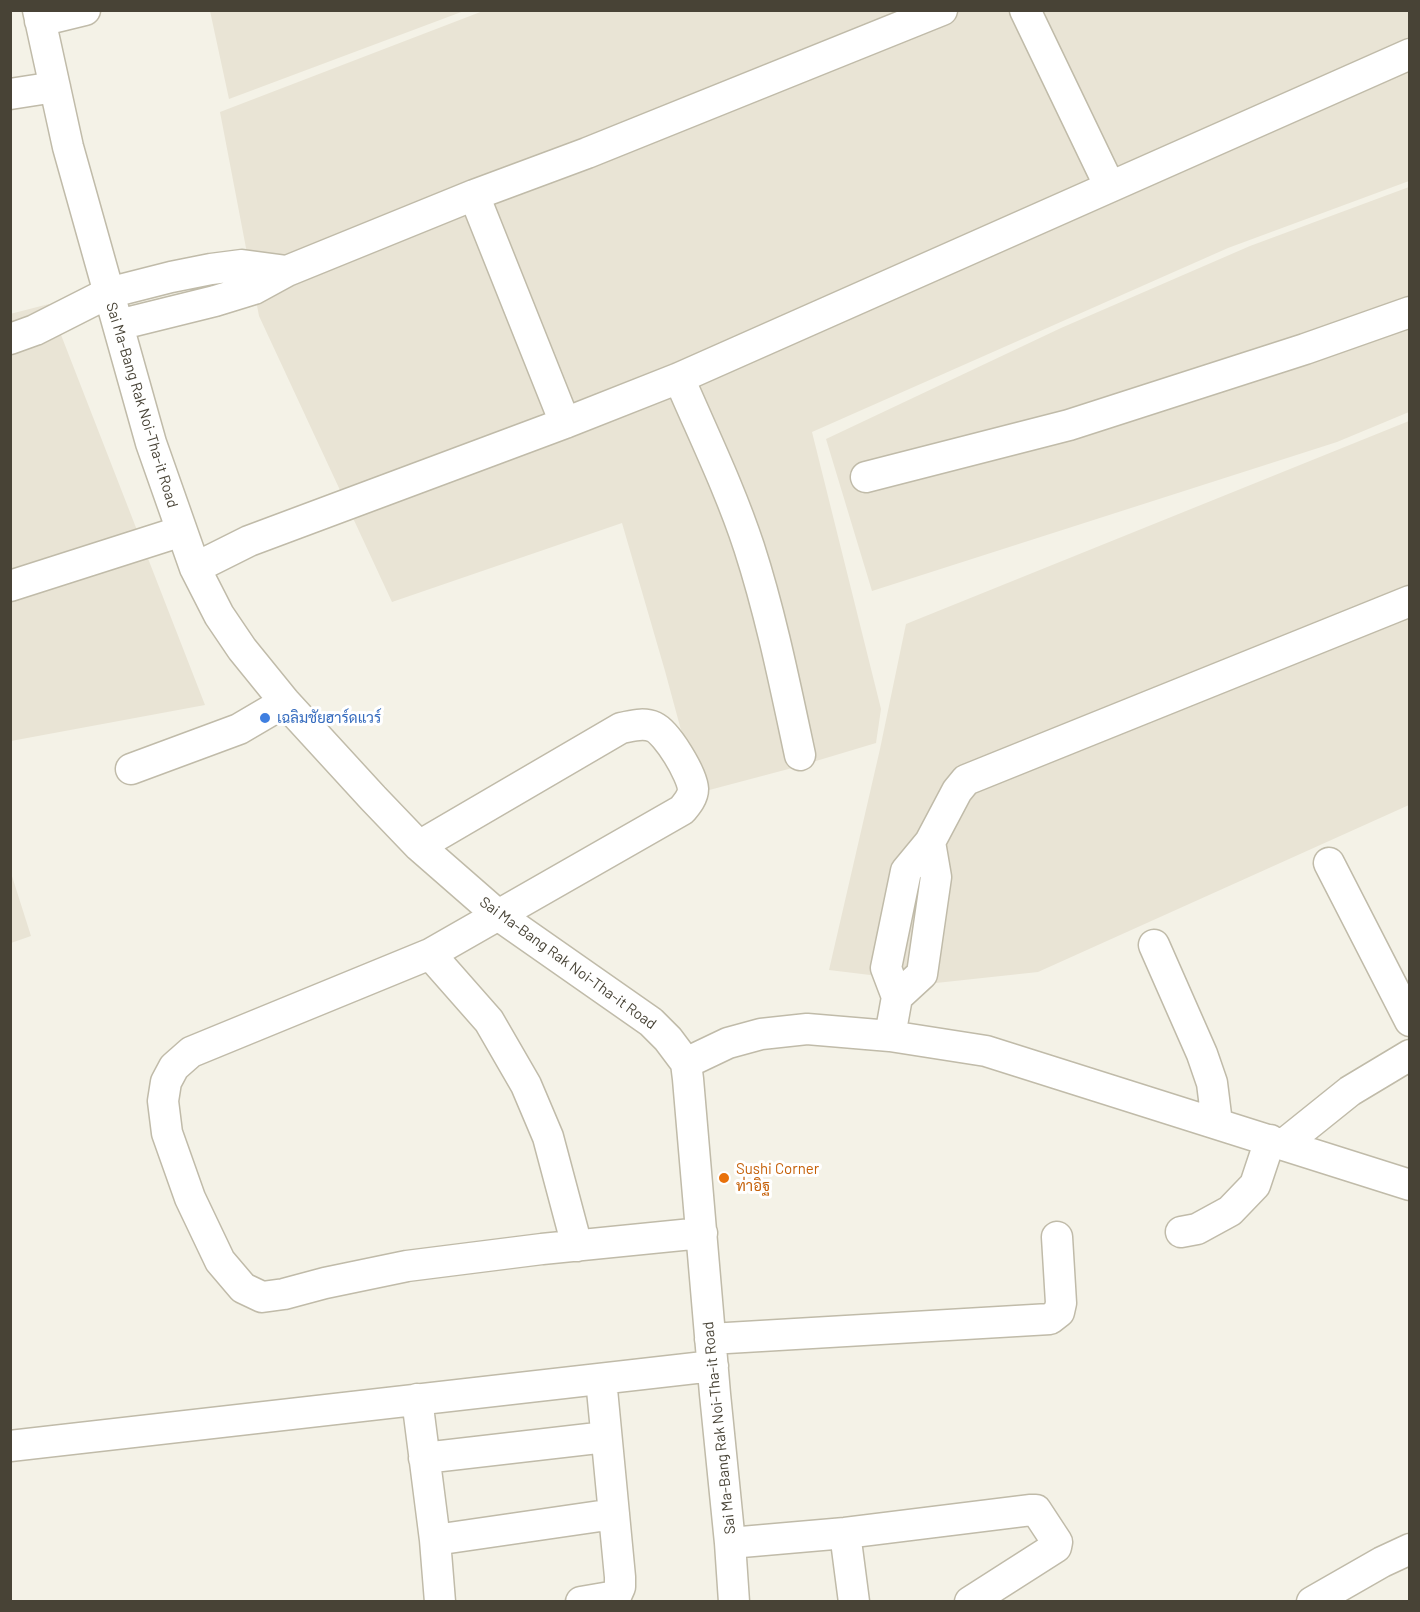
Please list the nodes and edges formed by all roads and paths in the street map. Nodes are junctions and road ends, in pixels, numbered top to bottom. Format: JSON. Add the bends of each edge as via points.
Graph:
{"nodes":[{"id":1,"x":85,"y":10,"type":"edge"},
{"id":2,"x":942,"y":10,"type":"edge"},
{"id":3,"x":1025,"y":10,"type":"edge"},
{"id":4,"x":39,"y":16,"type":"edge"},
{"id":5,"x":1410,"y":54,"type":"edge"},
{"id":6,"x":55,"y":87,"type":"junction"},
{"id":7,"x":10,"y":94,"type":"edge"},
{"id":8,"x":1110,"y":187,"type":"junction"},
{"id":9,"x":474,"y":195,"type":"junction"},
{"id":10,"x":287,"y":271,"type":"junction"},
{"id":11,"x":108,"y":293,"type":"junction"},
{"id":12,"x":1410,"y":312,"type":"edge"},
{"id":13,"x":118,"y":325,"type":"junction"},
{"id":14,"x":10,"y":339,"type":"edge"},
{"id":15,"x":679,"y":378,"type":"junction"},
{"id":16,"x":565,"y":423,"type":"junction"},
{"id":17,"x":866,"y":477,"type":"dead end"},
{"id":18,"x":182,"y":531,"type":"junction"},
{"id":19,"x":195,"y":568,"type":"junction"},
{"id":20,"x":10,"y":586,"type":"edge"},
{"id":21,"x":1410,"y":601,"type":"edge"},
{"id":22,"x":285,"y":702,"type":"junction"},
{"id":23,"x":801,"y":755,"type":"dead end"},
{"id":24,"x":131,"y":769,"type":"dead end"},
{"id":25,"x":419,"y":846,"type":"junction"},
{"id":26,"x":1329,"y":863,"type":"dead end"},
{"id":27,"x":498,"y":915,"type":"junction"},
{"id":28,"x":1154,"y":945,"type":"dead end"},
{"id":29,"x":430,"y":954,"type":"junction"},
{"id":30,"x":1410,"y":1021,"type":"edge"},
{"id":31,"x":890,"y":1036,"type":"junction"},
{"id":32,"x":1410,"y":1055,"type":"edge"},
{"id":33,"x":686,"y":1064,"type":"junction"},
{"id":34,"x":1217,"y":1124,"type":"junction"},
{"id":35,"x":1277,"y":1142,"type":"junction"},
{"id":36,"x":1410,"y":1185,"type":"edge"},
{"id":37,"x":1181,"y":1232,"type":"dead end"},
{"id":38,"x":702,"y":1233,"type":"junction"},
{"id":39,"x":1057,"y":1237,"type":"dead end"},
{"id":40,"x":577,"y":1246,"type":"junction"},
{"id":41,"x":712,"y":1352,"type":"junction"},
{"id":42,"x":601,"y":1378,"type":"junction"},
{"id":43,"x":417,"y":1400,"type":"junction"},
{"id":44,"x":606,"y":1437,"type":"junction"},
{"id":45,"x":10,"y":1446,"type":"edge"},
{"id":46,"x":424,"y":1458,"type":"junction"},
{"id":47,"x":614,"y":1514,"type":"junction"},
{"id":48,"x":844,"y":1533,"type":"junction"},
{"id":49,"x":435,"y":1540,"type":"junction"},
{"id":50,"x":730,"y":1543,"type":"junction"},
{"id":51,"x":1410,"y":1549,"type":"edge"},
{"id":52,"x":440,"y":1602,"type":"edge"},
{"id":53,"x":581,"y":1602,"type":"edge"},
{"id":54,"x":735,"y":1602,"type":"edge"},
{"id":55,"x":854,"y":1602,"type":"edge"},
{"id":56,"x":970,"y":1602,"type":"edge"},
{"id":57,"x":1311,"y":1602,"type":"edge"}],
"edges":[{"from":1,"to":4,"type":"street"},
{"from":2,"to":9,"type":"street"},
{"from":3,"to":8,"type":"street"},
{"from":4,"to":6,"type":"street","name":"Sai Ma-Bang Rak Noi-Tha-it Road"},
{"from":5,"to":8,"type":"street"},
{"from":6,"to":7,"type":"street"},
{"from":6,"to":11,"type":"street","name":"Sai Ma-Bang Rak Noi-Tha-it Road"},
{"from":8,"to":15,"type":"street"},
{"from":9,"to":10,"type":"street"},
{"from":9,"to":16,"type":"street"},
{"from":10,"to":11,"type":"street","via":[[242,265]]},
{"from":10,"to":13,"type":"street","via":[[254,289]]},
{"from":11,"to":13,"type":"street","name":"Sai Ma-Bang Rak Noi-Tha-it Road"},
{"from":11,"to":14,"type":"street"},
{"from":12,"to":17,"type":"street","via":[[1070,425]]},
{"from":13,"to":18,"type":"street","name":"Sai Ma-Bang Rak Noi-Tha-it Road","via":[[151,443]]},
{"from":15,"to":16,"type":"street"},
{"from":15,"to":23,"type":"street","via":[[749,546],[773,630]]},
{"from":16,"to":19,"type":"street","via":[[249,541]]},
{"from":18,"to":19,"type":"street","name":"Sai Ma-Bang Rak Noi-Tha-it Road"},
{"from":18,"to":20,"type":"street"},
{"from":19,"to":22,"type":"street","name":"Sai Ma-Bang Rak Noi-Tha-it Road","via":[[219,615]]},
{"from":21,"to":31,"type":"street","via":[[966,780],[930,842],[906,871],[886,968],[897,997]]},
{"from":22,"to":24,"type":"street","via":[[239,729]]},
{"from":22,"to":25,"type":"street","name":"Sai Ma-Bang Rak Noi-Tha-it Road"},
{"from":25,"to":27,"type":"street","name":"Sai Ma-Bang Rak Noi-Tha-it Road"},
{"from":25,"to":27,"type":"street","via":[[621,728],[645,724],[656,728],[673,746],[693,790],[682,810]]},
{"from":26,"to":30,"type":"street"},
{"from":27,"to":29,"type":"street"},
{"from":27,"to":33,"type":"street","name":"Sai Ma-Bang Rak Noi-Tha-it Road","via":[[651,1022]]},
{"from":28,"to":34,"type":"street","via":[[1202,1053],[1212,1083]]},
{"from":29,"to":40,"type":"street","via":[[489,1021],[526,1085],[548,1137]]},
{"from":29,"to":40,"type":"street","via":[[191,1052],[174,1067],[163,1101],[167,1133],[190,1198],[220,1261],[243,1288],[262,1297],[406,1266]]},
{"from":31,"to":33,"type":"street","via":[[807,1029],[761,1034],[728,1043]]},
{"from":31,"to":34,"type":"street","via":[[986,1051]]},
{"from":32,"to":35,"type":"street"},
{"from":33,"to":38,"type":"street","name":"Sai Ma-Bang Rak Noi-Tha-it Road"},
{"from":34,"to":35,"type":"street"},
{"from":35,"to":36,"type":"street"},
{"from":35,"to":37,"type":"street","via":[[1256,1185],[1230,1211],[1197,1229]]},
{"from":38,"to":40,"type":"street"},
{"from":38,"to":41,"type":"street","name":"Sai Ma-Bang Rak Noi-Tha-it Road"},
{"from":39,"to":41,"type":"street","via":[[1061,1303],[1050,1319]]},
{"from":41,"to":42,"type":"street"},
{"from":41,"to":50,"type":"street","name":"Sai Ma-Bang Rak Noi-Tha-it Road"},
{"from":42,"to":43,"type":"street"},
{"from":42,"to":44,"type":"street"},
{"from":43,"to":45,"type":"street"},
{"from":43,"to":46,"type":"street"},
{"from":44,"to":46,"type":"street"},
{"from":44,"to":47,"type":"street"},
{"from":46,"to":49,"type":"street"},
{"from":47,"to":49,"type":"street"},
{"from":47,"to":53,"type":"street","via":[[620,1587],[616,1596]]},
{"from":48,"to":50,"type":"street"},
{"from":48,"to":55,"type":"street"},
{"from":48,"to":56,"type":"street","via":[[1035,1510],[1056,1547]]},
{"from":49,"to":52,"type":"street"},
{"from":50,"to":54,"type":"street","name":"Sai Ma-Bang Rak Noi-Tha-it Road"},
{"from":51,"to":57,"type":"street"}]}
